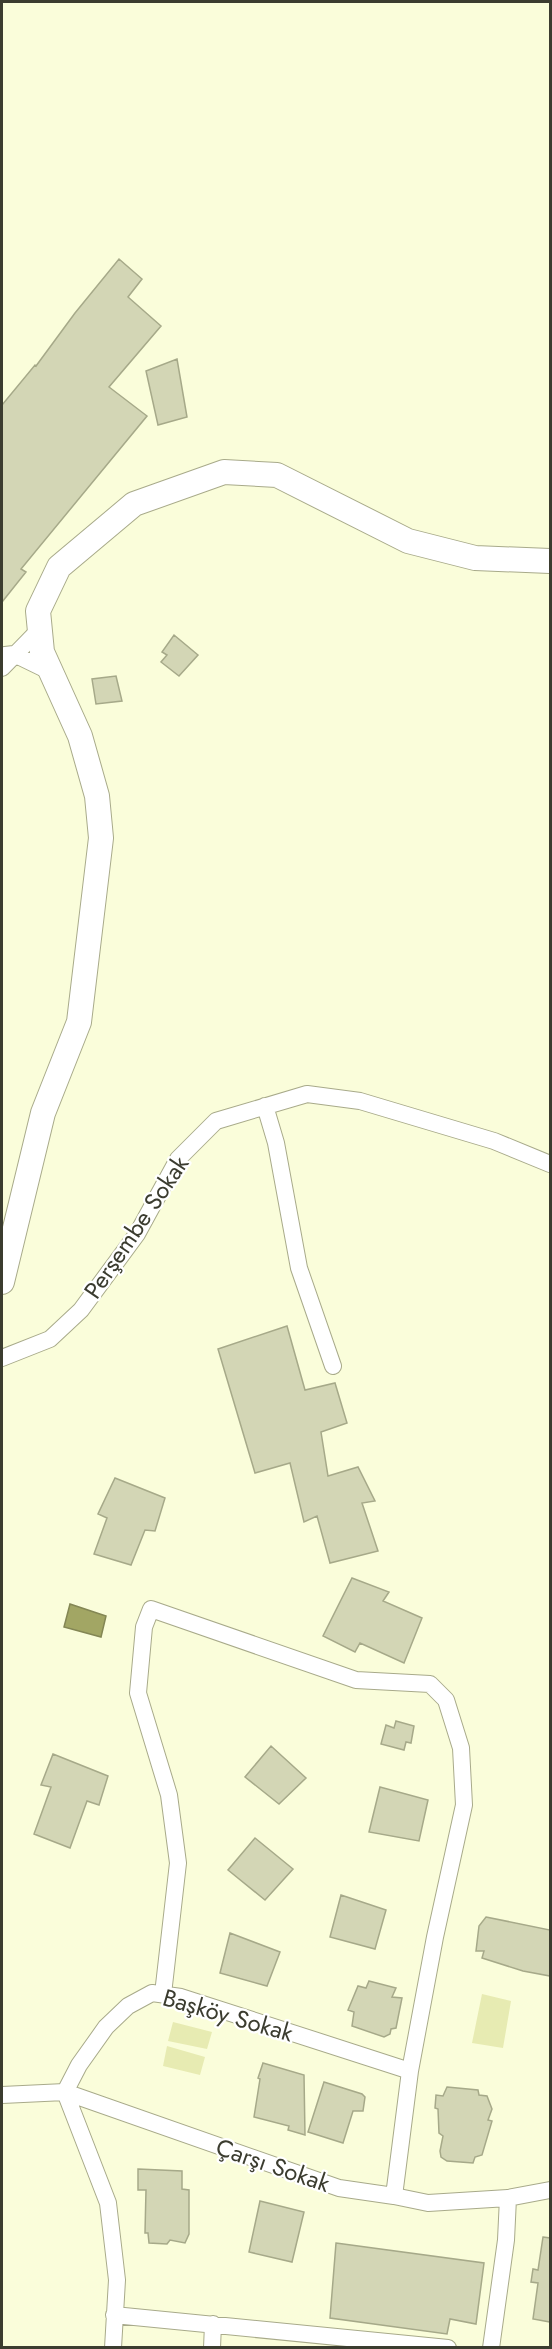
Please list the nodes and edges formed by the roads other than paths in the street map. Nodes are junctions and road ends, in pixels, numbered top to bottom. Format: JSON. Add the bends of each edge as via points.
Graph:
{"nodes":[{"id":1,"x":550,"y":561,"type":"edge"},
{"id":2,"x":40,"y":629,"type":"junction"},
{"id":3,"x":8,"y":655,"type":"edge"},
{"id":4,"x":2,"y":668,"type":"edge"},
{"id":5,"x":51,"y":672,"type":"junction"},
{"id":6,"x":265,"y":1106,"type":"junction"},
{"id":7,"x":550,"y":1164,"type":"edge"},
{"id":8,"x":2,"y":1282,"type":"edge"},
{"id":9,"x":2,"y":1358,"type":"edge"},
{"id":10,"x":333,"y":1366,"type":"dead end"},
{"id":11,"x":164,"y":1994,"type":"junction"},
{"id":12,"x":410,"y":2071,"type":"junction"},
{"id":13,"x":65,"y":2092,"type":"junction"},
{"id":14,"x":2,"y":2095,"type":"edge"},
{"id":15,"x":550,"y":2190,"type":"edge"},
{"id":16,"x":394,"y":2196,"type":"junction"},
{"id":17,"x":507,"y":2198,"type":"junction"},
{"id":18,"x":114,"y":2315,"type":"junction"},
{"id":19,"x":213,"y":2324,"type":"junction"},
{"id":20,"x":113,"y":2348,"type":"edge"},
{"id":21,"x":212,"y":2348,"type":"edge"},
{"id":22,"x":448,"y":2348,"type":"edge"},
{"id":23,"x":491,"y":2348,"type":"edge"}],
"edges":[{"from":1,"to":2,"type":"street","via":[[475,558],[408,541],[277,475],[224,472],[134,504],[59,567],[38,611]]},
{"from":2,"to":3,"type":"street"},
{"from":2,"to":5,"type":"street","via":[[42,652]]},
{"from":3,"to":4,"type":"street"},
{"from":3,"to":5,"type":"street"},
{"from":5,"to":8,"type":"street","via":[[80,736],[97,796],[101,838],[79,1022],[43,1113]]},
{"from":6,"to":7,"type":"street","name":"Perşembe Sokak","via":[[308,1094],[360,1101],[494,1141]]},
{"from":6,"to":9,"type":"street","name":"Perşembe Sokak","via":[[216,1121],[178,1159],[137,1234],[81,1310],[50,1339]]},
{"from":6,"to":10,"type":"street","via":[[276,1143],[299,1268]]},
{"from":11,"to":12,"type":"street","name":"Başköy Sokak"},
{"from":11,"to":12,"type":"street","via":[[178,1863],[169,1795],[138,1693],[144,1627],[151,1609],[356,1680],[430,1684],[446,1700],[461,1748],[464,1805]]},
{"from":11,"to":13,"type":"street","name":"Başköy Sokak","via":[[152,1993],[128,2006],[106,2027]]},
{"from":12,"to":16,"type":"street"},
{"from":13,"to":14,"type":"street","name":"Çarşı Sokak"},
{"from":13,"to":16,"type":"street","name":"Çarşı Sokak","via":[[339,2188]]},
{"from":13,"to":18,"type":"street","via":[[108,2203],[117,2280]]},
{"from":15,"to":17,"type":"street","name":"Çarşı Sokak"},
{"from":16,"to":17,"type":"street","name":"Çarşı Sokak","via":[[428,2203]]},
{"from":17,"to":23,"type":"street","via":[[506,2241]]},
{"from":18,"to":19,"type":"street"},
{"from":18,"to":20,"type":"street"},
{"from":19,"to":21,"type":"street"},
{"from":19,"to":22,"type":"street"}]}
